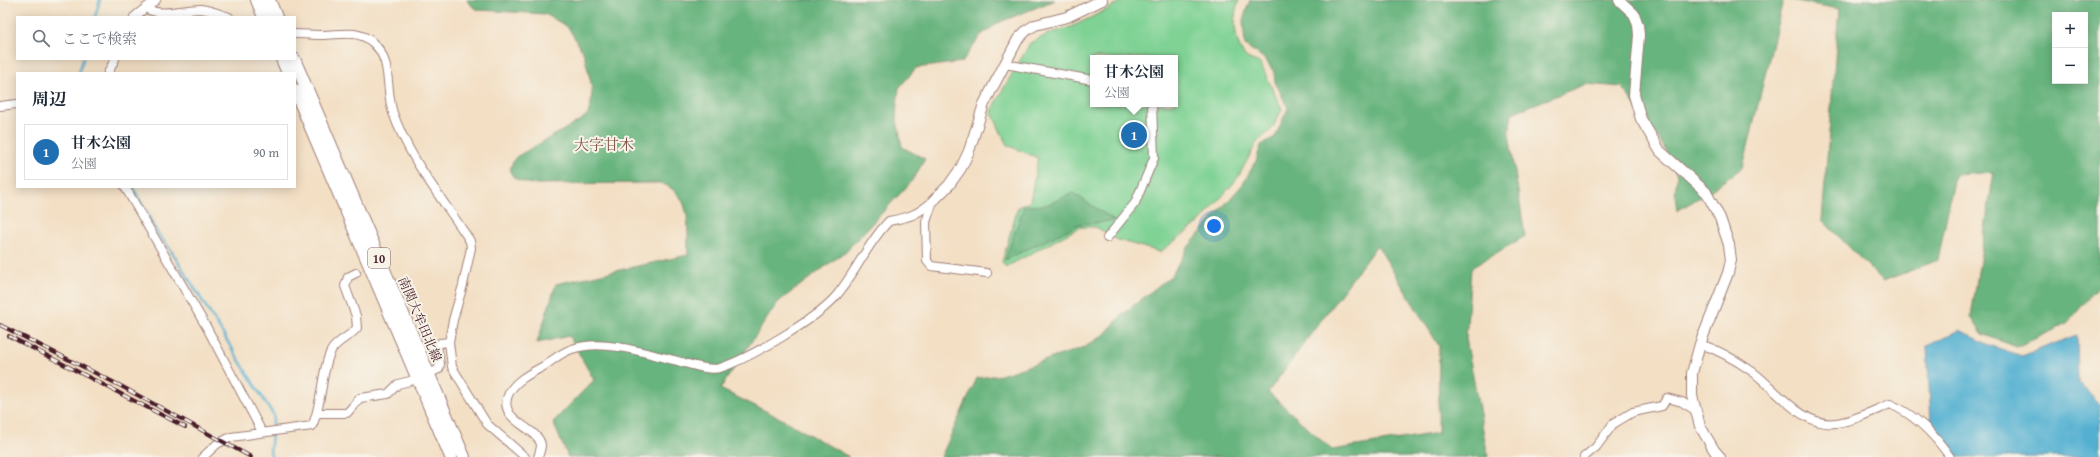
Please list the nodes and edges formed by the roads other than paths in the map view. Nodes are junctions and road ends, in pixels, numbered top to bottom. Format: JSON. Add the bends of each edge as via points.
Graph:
{"nodes":[{"id":1,"x":156,"y":0,"type":"edge"},
{"id":2,"x":257,"y":0,"type":"edge"},
{"id":3,"x":269,"y":0,"type":"edge"},
{"id":4,"x":1102,"y":0,"type":"edge"},
{"id":5,"x":1619,"y":0,"type":"edge"},
{"id":6,"x":147,"y":9,"type":"junction"},
{"id":7,"x":136,"y":16,"type":"edge"},
{"id":8,"x":225,"y":16,"type":"edge"},
{"id":9,"x":264,"y":16,"type":"edge"},
{"id":10,"x":276,"y":16,"type":"edge"},
{"id":11,"x":296,"y":34,"type":"edge"},
{"id":12,"x":114,"y":60,"type":"edge"},
{"id":13,"x":282,"y":60,"type":"edge"},
{"id":14,"x":294,"y":60,"type":"edge"},
{"id":15,"x":1005,"y":64,"type":"junction"},
{"id":16,"x":108,"y":72,"type":"edge"},
{"id":17,"x":288,"y":72,"type":"edge"},
{"id":18,"x":1090,"y":79,"type":"edge"},
{"id":19,"x":296,"y":92,"type":"edge"},
{"id":20,"x":16,"y":104,"type":"edge"},
{"id":21,"x":0,"y":106,"type":"edge"},
{"id":22,"x":1152,"y":107,"type":"edge"},
{"id":23,"x":126,"y":188,"type":"edge"},
{"id":24,"x":933,"y":201,"type":"junction"},
{"id":25,"x":1107,"y":238,"type":"dead end"},
{"id":26,"x":356,"y":273,"type":"dead end"},
{"id":27,"x":988,"y":273,"type":"dead end"},
{"id":28,"x":449,"y":342,"type":"junction"},
{"id":29,"x":1700,"y":344,"type":"junction"},
{"id":30,"x":423,"y":376,"type":"junction"},
{"id":31,"x":1695,"y":410,"type":"junction"},
{"id":32,"x":318,"y":413,"type":"junction"},
{"id":33,"x":262,"y":432,"type":"junction"},
{"id":34,"x":203,"y":457,"type":"edge"},
{"id":35,"x":451,"y":457,"type":"edge"},
{"id":36,"x":464,"y":457,"type":"edge"},
{"id":37,"x":525,"y":457,"type":"edge"},
{"id":38,"x":538,"y":457,"type":"edge"},
{"id":39,"x":1584,"y":457,"type":"edge"},
{"id":40,"x":1720,"y":457,"type":"edge"},
{"id":41,"x":1950,"y":457,"type":"edge"}],
"edges":[{"from":1,"to":6,"type":"street"},
{"from":2,"to":9,"type":"main road"},
{"from":3,"to":10,"type":"main road"},
{"from":4,"to":15,"type":"street","via":[[1085,9],[1027,30],[1018,39]]},
{"from":5,"to":29,"type":"street","via":[[1634,14],[1638,24],[1634,95],[1641,119],[1660,151],[1706,192],[1720,218],[1729,246],[1731,260],[1728,273]]},
{"from":6,"to":7,"type":"street"},
{"from":6,"to":8,"type":"street","via":[[154,13],[204,9]]},
{"from":11,"to":28,"type":"street","via":[[353,33],[368,39],[382,53],[393,112],[404,140],[419,169],[470,241],[463,285]]},
{"from":12,"to":16,"type":"street"},
{"from":13,"to":17,"type":"main road"},
{"from":14,"to":30,"type":"main road","name":"南関大牟田北線","number":"10"},
{"from":15,"to":18,"type":"street"},
{"from":15,"to":24,"type":"street","via":[[984,104],[961,168]]},
{"from":19,"to":30,"type":"main road","name":"南関大牟田北線","number":"10"},
{"from":20,"to":21,"type":"street"},
{"from":22,"to":25,"type":"street","via":[[1154,158],[1135,203]]},
{"from":23,"to":33,"type":"street","via":[[207,328]]},
{"from":24,"to":27,"type":"street","via":[[926,222],[927,261],[931,266]]},
{"from":24,"to":38,"type":"street","via":[[920,213],[911,217],[888,221],[837,295],[822,310],[738,360],[718,369],[697,367],[656,355],[603,345],[586,345],[571,349],[523,378],[508,394],[507,408],[521,426],[538,438],[541,446]]},
{"from":26,"to":32,"type":"street","via":[[348,277],[345,286],[356,316],[357,328],[332,350]]},
{"from":28,"to":30,"type":"street","via":[[437,345],[439,369]]},
{"from":28,"to":37,"type":"street","via":[[452,367],[487,424]]},
{"from":29,"to":31,"type":"street","via":[[1692,373]]},
{"from":29,"to":41,"type":"street","via":[[1719,350],[1754,372],[1787,404],[1821,422],[1835,424],[1890,404],[1906,411],[1928,430]]},
{"from":30,"to":32,"type":"street","via":[[398,384],[388,394],[360,398],[348,414]]},
{"from":30,"to":35,"type":"main road","name":"南関大牟田北線","number":"10"},
{"from":30,"to":36,"type":"main road","name":"南関大牟田北線","number":"10"},
{"from":31,"to":39,"type":"street","via":[[1682,402],[1667,398],[1662,406],[1634,412],[1613,424],[1596,447]]},
{"from":31,"to":40,"type":"street","via":[[1703,431]]},
{"from":32,"to":33,"type":"street","via":[[312,426]]},
{"from":33,"to":34,"type":"street","via":[[232,437],[217,444]]}]}
